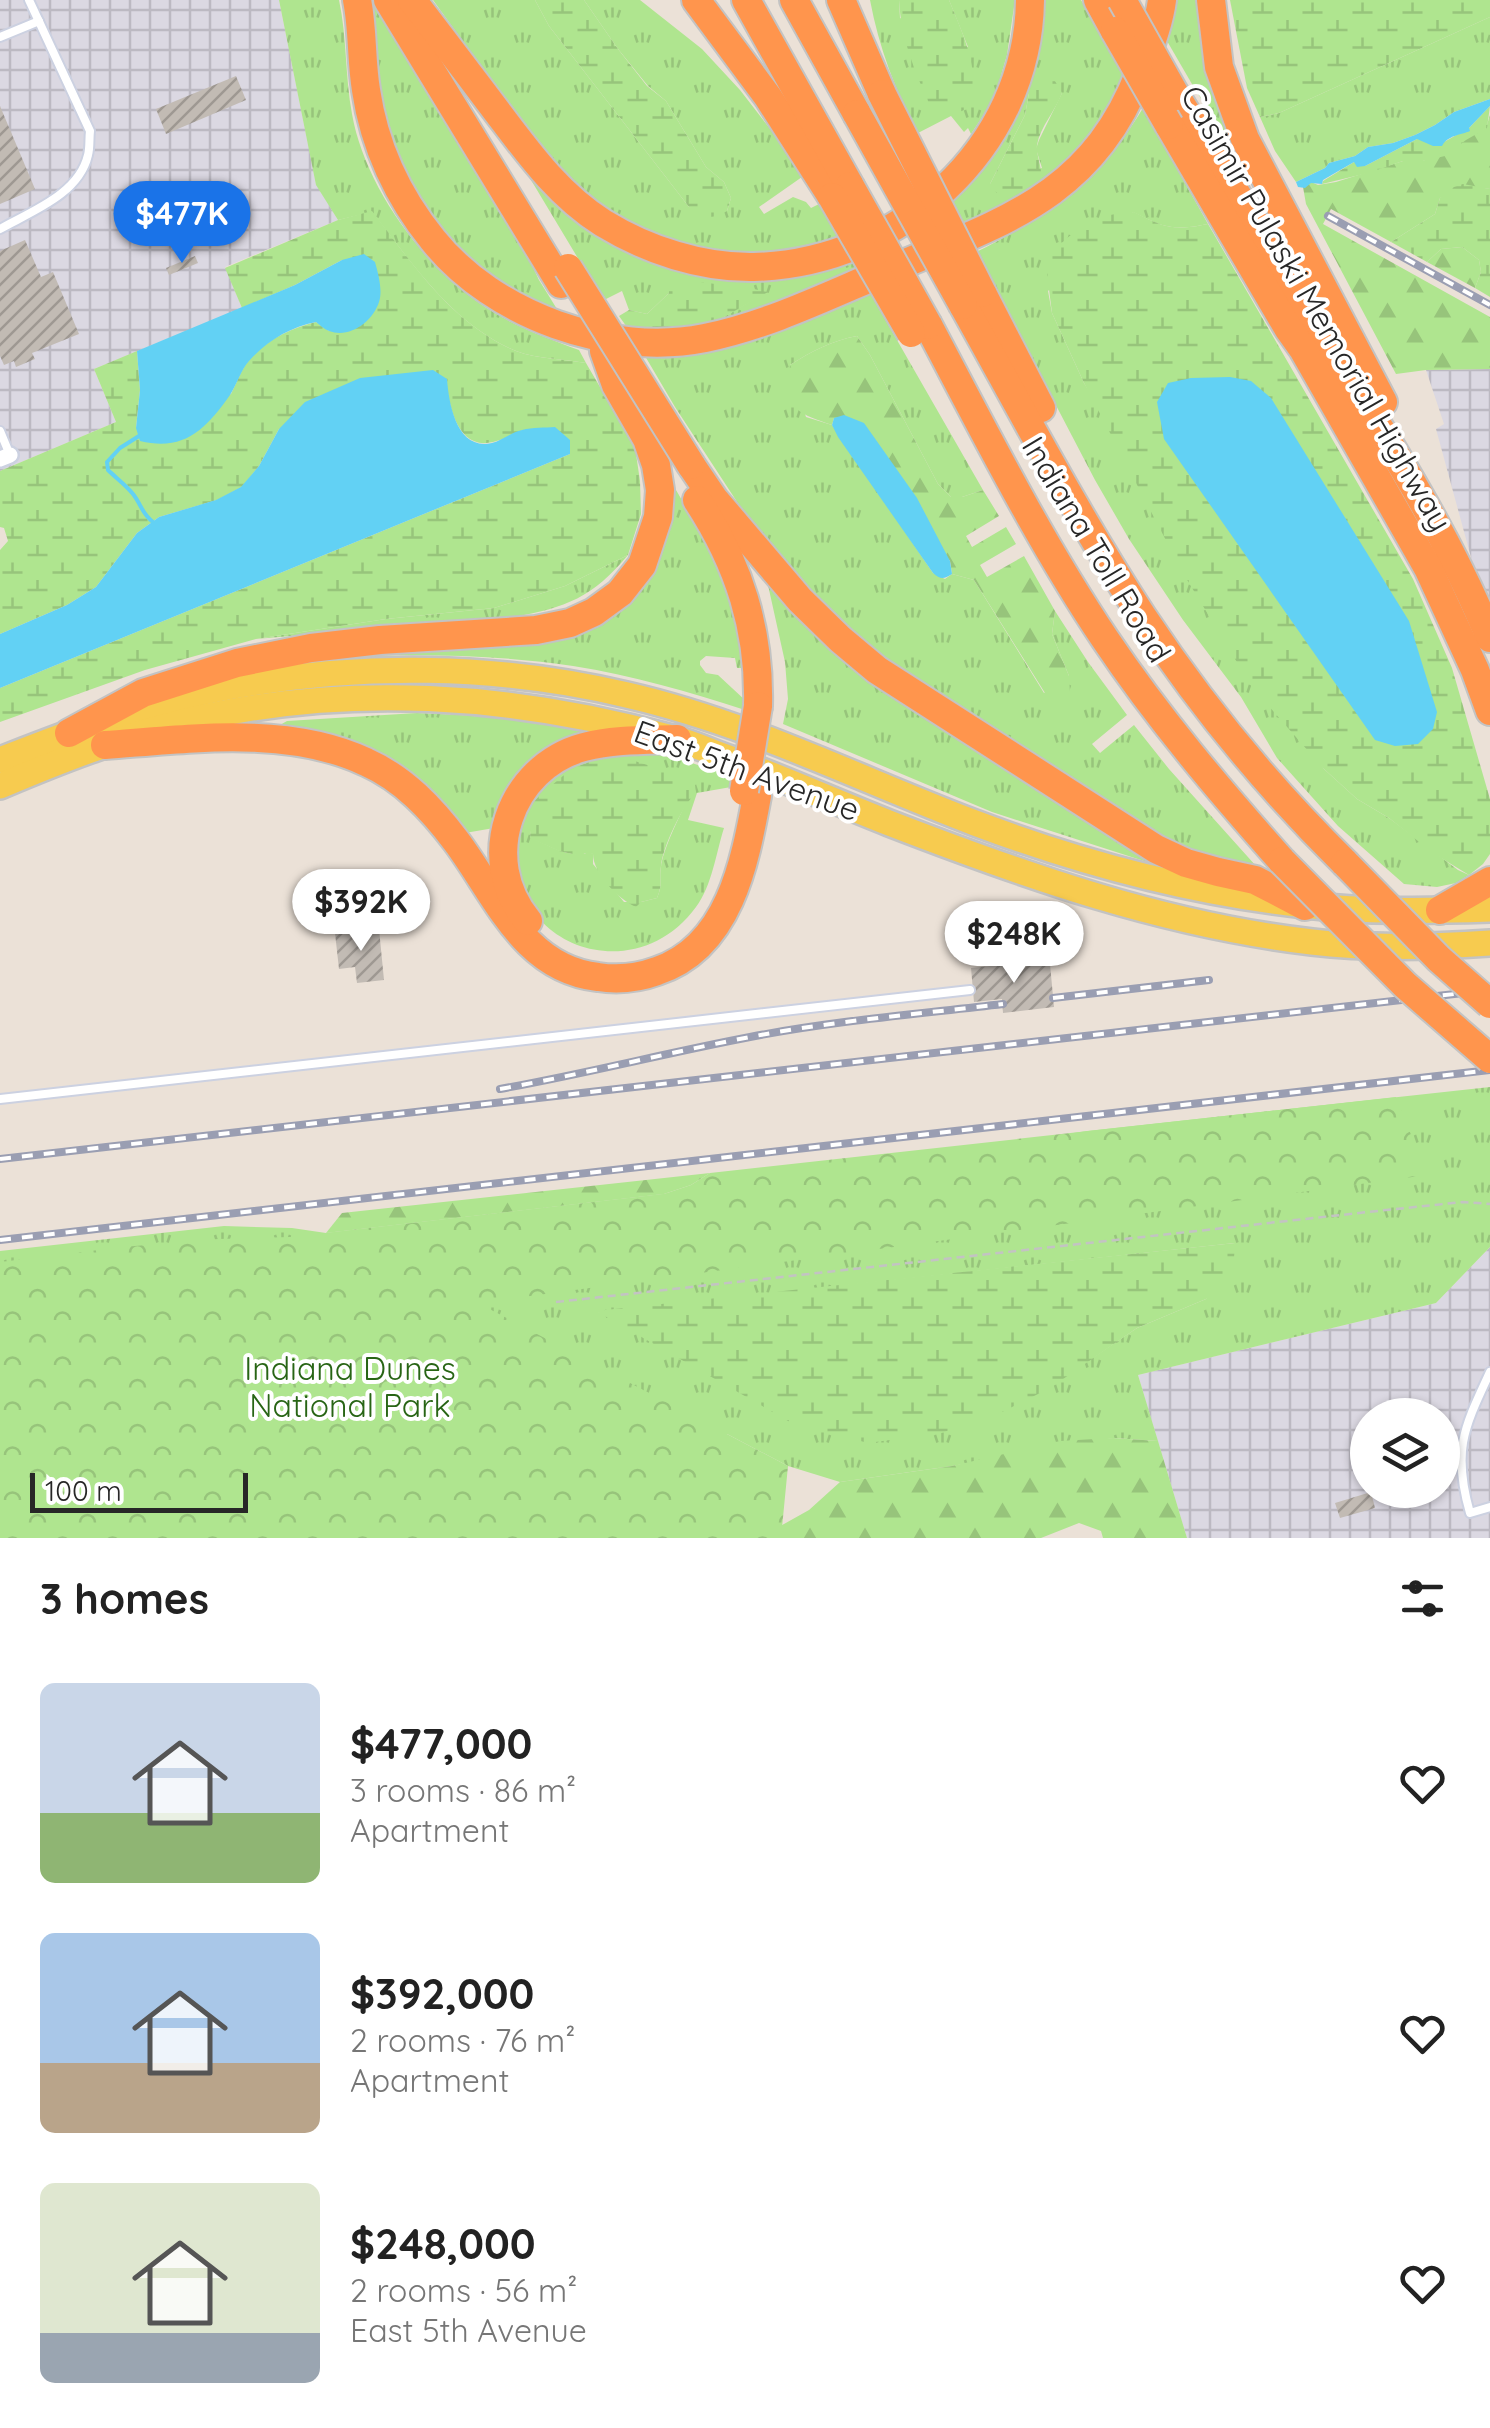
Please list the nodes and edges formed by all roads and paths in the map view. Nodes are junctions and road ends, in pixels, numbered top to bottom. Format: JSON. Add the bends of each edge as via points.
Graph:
{"nodes":[{"id":1,"x":29,"y":0,"type":"edge"},
{"id":2,"x":356,"y":0,"type":"edge"},
{"id":3,"x":388,"y":0,"type":"edge"},
{"id":4,"x":410,"y":0,"type":"edge"},
{"id":5,"x":696,"y":0,"type":"edge"},
{"id":6,"x":746,"y":0,"type":"edge"},
{"id":7,"x":794,"y":0,"type":"edge"},
{"id":8,"x":840,"y":0,"type":"edge"},
{"id":9,"x":1030,"y":0,"type":"edge"},
{"id":10,"x":1098,"y":0,"type":"edge"},
{"id":11,"x":1122,"y":0,"type":"edge"},
{"id":12,"x":1162,"y":0,"type":"edge"},
{"id":13,"x":1211,"y":0,"type":"edge"},
{"id":14,"x":39,"y":21,"type":"junction"},
{"id":15,"x":0,"y":37,"type":"edge"},
{"id":16,"x":841,"y":191,"type":"junction"},
{"id":17,"x":0,"y":229,"type":"edge"},
{"id":18,"x":564,"y":276,"type":"junction"},
{"id":19,"x":972,"y":299,"type":"junction"},
{"id":20,"x":1346,"y":424,"type":"junction"},
{"id":21,"x":0,"y":431,"type":"edge"},
{"id":22,"x":5,"y":457,"type":"edge"},
{"id":23,"x":677,"y":476,"type":"junction"},
{"id":24,"x":714,"y":499,"type":"junction"},
{"id":25,"x":1423,"y":500,"type":"junction"},
{"id":26,"x":1487,"y":620,"type":"edge"},
{"id":27,"x":765,"y":709,"type":"junction"},
{"id":28,"x":1490,"y":711,"type":"edge"},
{"id":29,"x":69,"y":733,"type":"junction"},
{"id":30,"x":678,"y":739,"type":"junction"},
{"id":31,"x":104,"y":745,"type":"junction"},
{"id":32,"x":0,"y":760,"type":"edge"},
{"id":33,"x":0,"y":786,"type":"edge"},
{"id":34,"x":750,"y":794,"type":"junction"},
{"id":35,"x":1490,"y":880,"type":"edge"},
{"id":36,"x":1305,"y":906,"type":"junction"},
{"id":37,"x":1490,"y":909,"type":"edge"},
{"id":38,"x":1440,"y":910,"type":"junction"},
{"id":39,"x":1490,"y":943,"type":"edge"},
{"id":40,"x":970,"y":990,"type":"dead end"},
{"id":41,"x":1490,"y":1004,"type":"edge"},
{"id":42,"x":1490,"y":1058,"type":"edge"},
{"id":43,"x":0,"y":1098,"type":"edge"},
{"id":44,"x":1490,"y":1204,"type":"edge"},
{"id":45,"x":556,"y":1302,"type":"dead end"},
{"id":46,"x":1490,"y":1372,"type":"edge"},
{"id":47,"x":1490,"y":1508,"type":"edge"}],
"edges":[{"from":1,"to":14,"type":"lane"},
{"from":2,"to":12,"type":"highway","via":[[377,140],[434,243],[487,289],[543,321],[576,332],[668,342],[750,326],[1038,204],[1108,137],[1145,62]]},
{"from":3,"to":18,"type":"highway"},
{"from":4,"to":9,"type":"highway","via":[[543,172],[576,204],[638,242],[750,267],[804,262],[851,248],[951,185],[997,123],[1025,46]]},
{"from":4,"to":18,"type":"highway"},
{"from":5,"to":16,"type":"highway"},
{"from":6,"to":16,"type":"highway","name":"Indiana Toll Road"},
{"from":7,"to":19,"type":"highway","bridge":true},
{"from":8,"to":19,"type":"highway","bridge":true},
{"from":10,"to":20,"type":"highway","name":"Casimir Pulaski Memorial Highway","bridge":true},
{"from":11,"to":25,"type":"highway","name":"Casimir Pulaski Memorial Highway","bridge":true},
{"from":13,"to":25,"type":"highway","via":[[1219,66],[1245,140],[1367,370]]},
{"from":14,"to":15,"type":"lane"},
{"from":14,"to":17,"type":"lane","via":[[90,131],[88,155],[60,195]]},
{"from":16,"to":42,"type":"highway","name":"Indiana Toll Road","bridge":true,"via":[[1055,560],[1157,713],[1282,861]]},
{"from":18,"to":23,"type":"highway","bridge":true},
{"from":18,"to":23,"type":"highway","via":[[656,464]]},
{"from":19,"to":41,"type":"highway","name":"Indiana Toll Road","bridge":true,"via":[[1073,470],[1097,544],[1144,618],[1291,808]]},
{"from":20,"to":26,"type":"highway","via":[[1368,444],[1464,611]]},
{"from":20,"to":28,"type":"highway","name":"Casimir Pulaski Memorial Highway","via":[[1428,568]]},
{"from":21,"to":22,"type":"lane"},
{"from":23,"to":24,"type":"highway"},
{"from":23,"to":27,"type":"highway","via":[[733,563]]},
{"from":23,"to":29,"type":"highway","via":[[642,564],[620,593],[570,623],[311,648],[236,663],[142,692]]},
{"from":24,"to":27,"type":"highway","via":[[758,589],[771,658]]},
{"from":24,"to":36,"type":"highway","via":[[800,600],[917,697],[1156,849],[1255,880]]},
{"from":25,"to":26,"type":"highway","name":"Casimir Pulaski Memorial Highway"},
{"from":27,"to":34,"type":"highway","bridge":true},
{"from":29,"to":32,"type":"main road","name":"East 5th Avenue"},
{"from":29,"to":36,"type":"main road","name":"East 5th Avenue","via":[[197,695],[303,676],[443,671],[567,682],[728,722],[1061,852]]},
{"from":30,"to":31,"type":"main road","name":"East 5th Avenue","via":[[564,712],[371,697],[250,708]]},
{"from":30,"to":34,"type":"highway","via":[[585,746],[559,756],[521,789],[509,815],[505,867],[522,913],[551,943],[611,964],[672,947],[704,916]]},
{"from":30,"to":39,"type":"main road","name":"East 5th Avenue","via":[[984,859],[1126,906],[1314,943]]},
{"from":31,"to":33,"type":"main road","name":"East 5th Avenue"},
{"from":31,"to":34,"type":"highway","via":[[260,739],[366,762],[432,812],[508,921],[542,955],[563,969],[615,980],[682,959],[717,924],[738,876]]},
{"from":35,"to":38,"type":"highway"},
{"from":36,"to":38,"type":"main road","name":"East 5th Avenue"},
{"from":37,"to":38,"type":"main road","name":"East 5th Avenue"},
{"from":40,"to":43,"type":"lane"},
{"from":44,"to":45,"type":"path"},
{"from":46,"to":47,"type":"lane","via":[[1466,1422],[1460,1460],[1470,1513]]}]}
